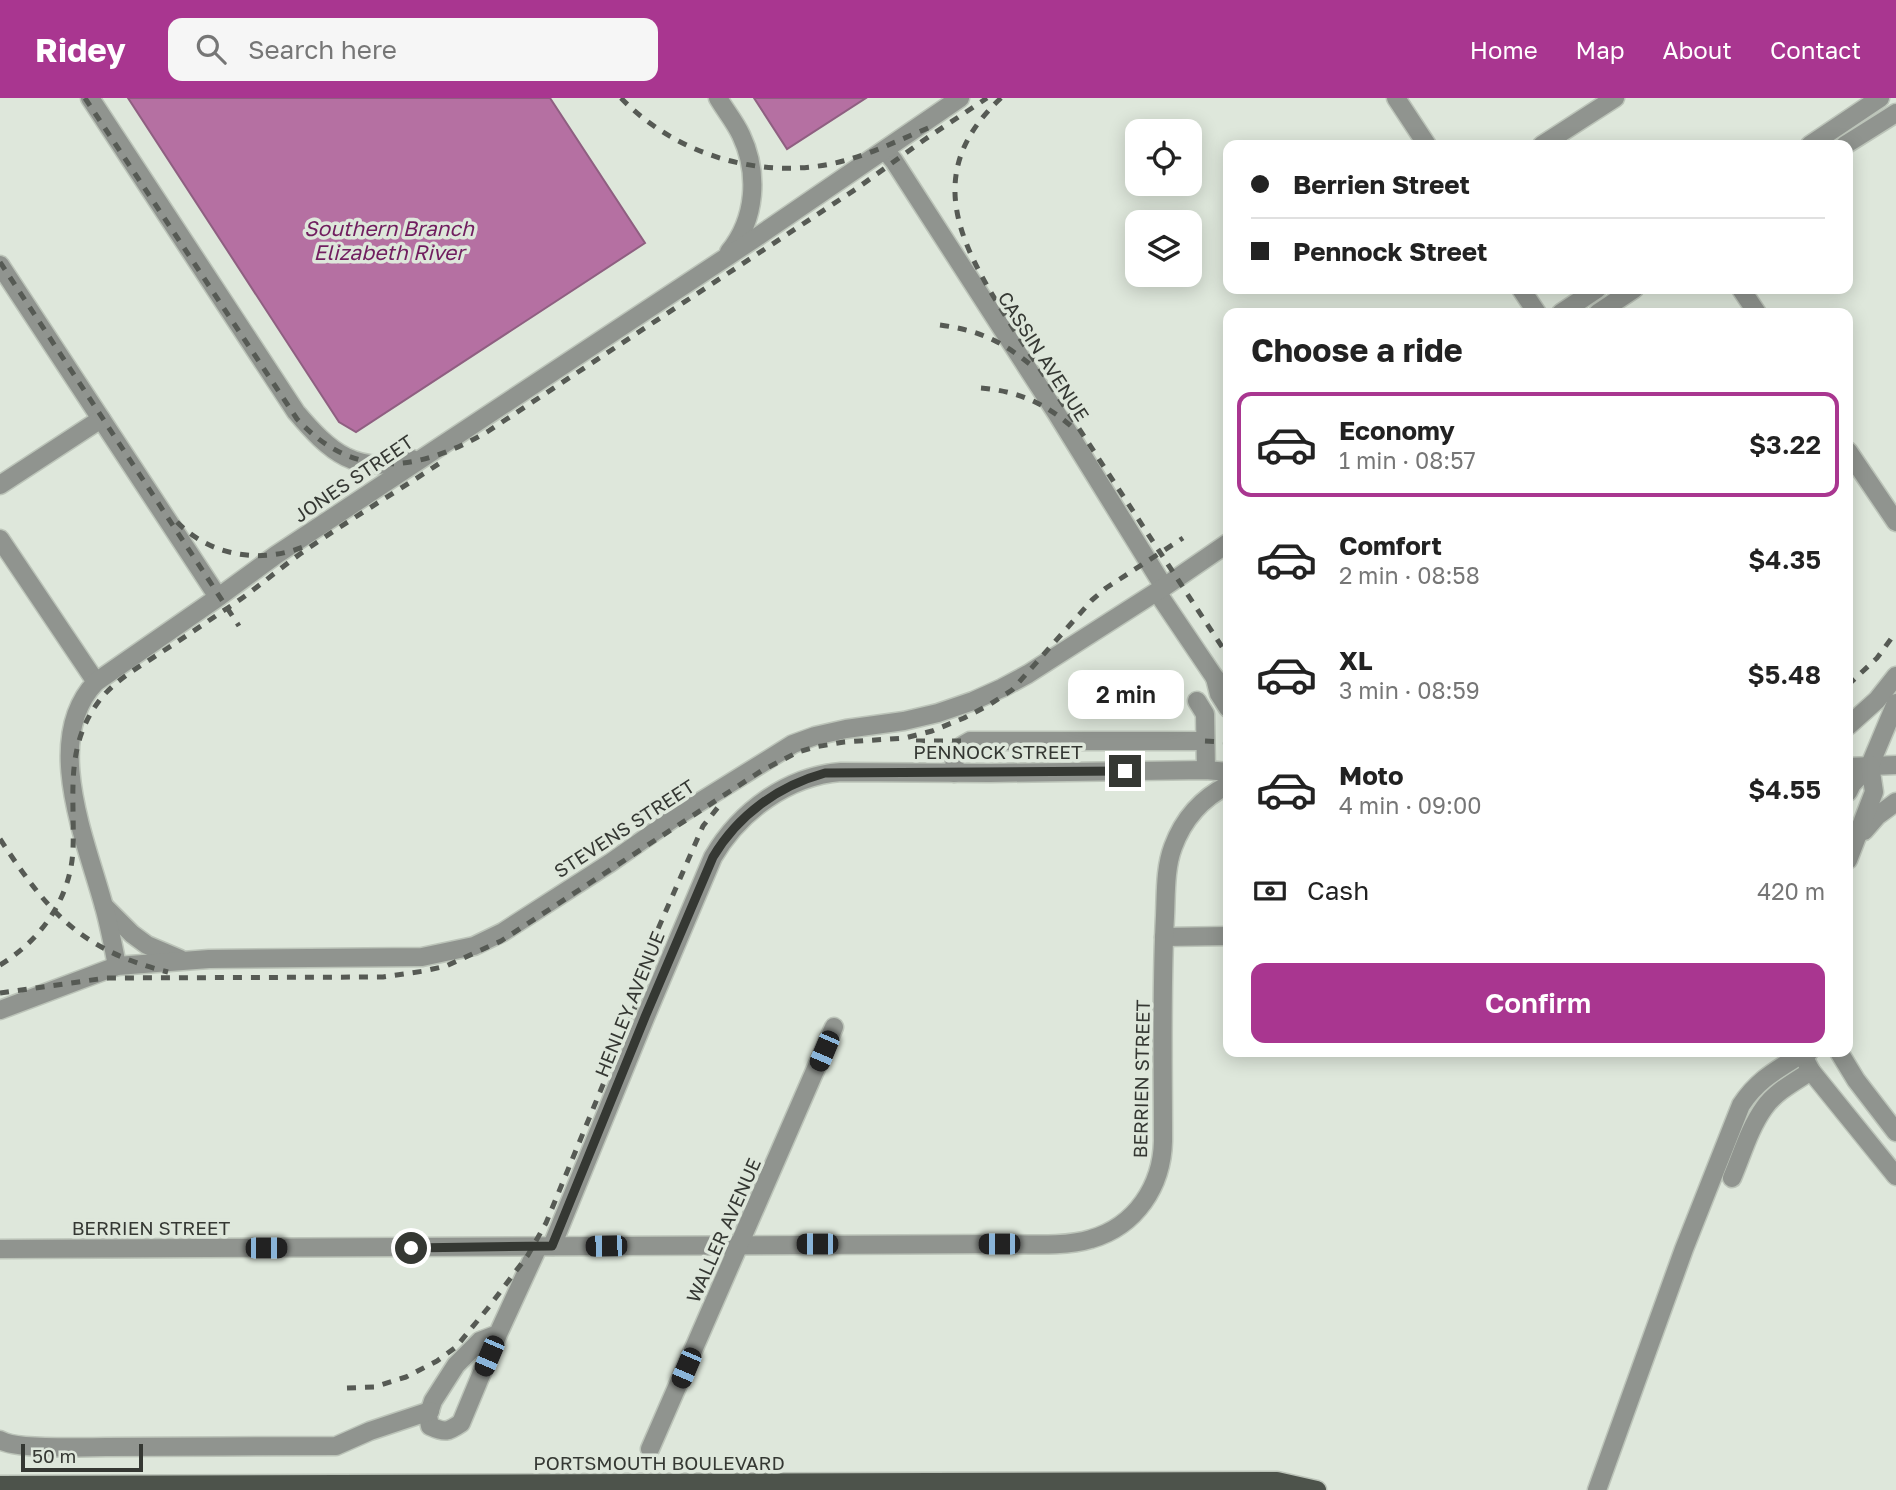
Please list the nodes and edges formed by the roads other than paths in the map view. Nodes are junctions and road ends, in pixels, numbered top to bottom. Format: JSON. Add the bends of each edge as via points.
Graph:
{"nodes":[{"id":1,"x":90,"y":98,"type":"edge"},
{"id":2,"x":718,"y":98,"type":"edge"},
{"id":3,"x":960,"y":98,"type":"edge"},
{"id":4,"x":1396,"y":98,"type":"edge"},
{"id":5,"x":1615,"y":98,"type":"edge"},
{"id":6,"x":1880,"y":98,"type":"edge"},
{"id":7,"x":1896,"y":113,"type":"edge"},
{"id":8,"x":1424,"y":140,"type":"edge"},
{"id":9,"x":1550,"y":140,"type":"edge"},
{"id":10,"x":1817,"y":140,"type":"edge"},
{"id":11,"x":1853,"y":140,"type":"edge"},
{"id":12,"x":885,"y":150,"type":"junction"},
{"id":13,"x":721,"y":260,"type":"junction"},
{"id":14,"x":0,"y":265,"type":"edge"},
{"id":15,"x":1590,"y":294,"type":"edge"},
{"id":16,"x":1626,"y":294,"type":"edge"},
{"id":17,"x":1568,"y":308,"type":"edge"},
{"id":18,"x":1606,"y":308,"type":"edge"},
{"id":19,"x":101,"y":419,"type":"junction"},
{"id":20,"x":443,"y":443,"type":"junction"},
{"id":21,"x":1853,"y":458,"type":"edge"},
{"id":22,"x":0,"y":485,"type":"edge"},
{"id":23,"x":1896,"y":522,"type":"edge"},
{"id":24,"x":0,"y":539,"type":"edge"},
{"id":25,"x":1223,"y":547,"type":"edge"},
{"id":26,"x":1161,"y":590,"type":"junction"},
{"id":27,"x":218,"y":597,"type":"junction"},
{"id":28,"x":1896,"y":676,"type":"edge"},
{"id":29,"x":96,"y":682,"type":"junction"},
{"id":30,"x":1222,"y":683,"type":"edge"},
{"id":31,"x":1223,"y":700,"type":"edge"},
{"id":32,"x":1197,"y":701,"type":"dead end"},
{"id":33,"x":1896,"y":703,"type":"edge"},
{"id":34,"x":1853,"y":722,"type":"edge"},
{"id":35,"x":1205,"y":741,"type":"junction"},
{"id":36,"x":1870,"y":765,"type":"junction"},
{"id":37,"x":1896,"y":765,"type":"edge"},
{"id":38,"x":1853,"y":767,"type":"edge"},
{"id":39,"x":1206,"y":770,"type":"junction"},
{"id":40,"x":1223,"y":772,"type":"edge"},
{"id":41,"x":954,"y":773,"type":"junction"},
{"id":42,"x":1853,"y":783,"type":"edge"},
{"id":43,"x":1223,"y":788,"type":"edge"},
{"id":44,"x":772,"y":795,"type":"joint"},
{"id":45,"x":1896,"y":802,"type":"edge"},
{"id":46,"x":1856,"y":842,"type":"junction"},
{"id":47,"x":1853,"y":849,"type":"edge"},
{"id":48,"x":104,"y":906,"type":"junction"},
{"id":49,"x":1223,"y":936,"type":"edge"},
{"id":50,"x":1164,"y":937,"type":"junction"},
{"id":51,"x":183,"y":961,"type":"junction"},
{"id":52,"x":117,"y":966,"type":"junction"},
{"id":53,"x":0,"y":1010,"type":"edge"},
{"id":54,"x":834,"y":1027,"type":"dead end"},
{"id":55,"x":1798,"y":1057,"type":"edge"},
{"id":56,"x":1806,"y":1057,"type":"edge"},
{"id":57,"x":1842,"y":1057,"type":"edge"},
{"id":58,"x":1811,"y":1071,"type":"junction"},
{"id":59,"x":1896,"y":1132,"type":"edge"},
{"id":60,"x":1896,"y":1176,"type":"edge"},
{"id":61,"x":1732,"y":1178,"type":"dead end"},
{"id":62,"x":740,"y":1244,"type":"junction"},
{"id":63,"x":545,"y":1246,"type":"junction"},
{"id":64,"x":0,"y":1249,"type":"edge"},
{"id":65,"x":498,"y":1334,"type":"junction"},
{"id":66,"x":430,"y":1411,"type":"junction"},
{"id":67,"x":0,"y":1440,"type":"edge"},
{"id":68,"x":650,"y":1449,"type":"dead end"},
{"id":69,"x":0,"y":1485,"type":"edge"},
{"id":70,"x":658,"y":1486,"type":"edge"},
{"id":71,"x":40,"y":1487,"type":"edge"},
{"id":72,"x":356,"y":1487,"type":"edge"},
{"id":73,"x":1317,"y":1490,"type":"edge"},
{"id":74,"x":1597,"y":1490,"type":"edge"}],
"edges":[{"from":1,"to":20,"type":"street","via":[[296,412],[325,444],[353,460],[381,464],[413,459]]},
{"from":2,"to":13,"type":"street","via":[[743,140],[752,185],[746,225]]},
{"from":3,"to":12,"type":"street","name":"JONES STREET"},
{"from":4,"to":8,"type":"street"},
{"from":5,"to":9,"type":"street"},
{"from":6,"to":10,"type":"street"},
{"from":7,"to":11,"type":"street"},
{"from":12,"to":13,"type":"street","name":"JONES STREET"},
{"from":12,"to":26,"type":"street","name":"CASSIN AVENUE","via":[[1050,404]]},
{"from":13,"to":20,"type":"street","name":"JONES STREET"},
{"from":14,"to":19,"type":"street"},
{"from":15,"to":17,"type":"street"},
{"from":16,"to":18,"type":"street"},
{"from":19,"to":22,"type":"street"},
{"from":19,"to":27,"type":"street"},
{"from":20,"to":27,"type":"street","name":"JONES STREET"},
{"from":21,"to":23,"type":"street"},
{"from":24,"to":29,"type":"street"},
{"from":25,"to":26,"type":"street","name":"STEVENS STREET"},
{"from":26,"to":30,"type":"street","name":"CASSIN AVENUE"},
{"from":26,"to":51,"type":"street","name":"STEVENS STREET","via":[[1028,674],[982,697],[938,713],[846,729],[793,744],[503,932],[474,946],[422,957]]},
{"from":27,"to":29,"type":"street","name":"JONES STREET"},
{"from":28,"to":34,"type":"street"},
{"from":29,"to":48,"type":"street","name":"JONES STREET","via":[[74,717],[70,761],[77,812]]},
{"from":30,"to":31,"type":"street","name":"CASSIN AVENUE","via":[[1219,694]]},
{"from":32,"to":35,"type":"street","via":[[1205,714]]},
{"from":33,"to":36,"type":"street"},
{"from":35,"to":39,"type":"street"},
{"from":35,"to":41,"type":"street","via":[[971,741],[954,753]]},
{"from":36,"to":37,"type":"street"},
{"from":36,"to":38,"type":"street"},
{"from":36,"to":42,"type":"street"},
{"from":36,"to":46,"type":"street","via":[[1874,792]]},
{"from":39,"to":40,"type":"street","name":"PENNOCK STREET"},
{"from":39,"to":41,"type":"street","name":"PENNOCK STREET"},
{"from":41,"to":44,"type":"street","name":"PENNOCK STREET","via":[[825,773]]},
{"from":43,"to":50,"type":"street","name":"BERRIEN STREET","via":[[1195,809],[1173,846]]},
{"from":44,"to":63,"type":"street","name":"HENLEY AVENUE","via":[[747,815],[713,857]]},
{"from":45,"to":46,"type":"street"},
{"from":46,"to":47,"type":"street"},
{"from":48,"to":51,"type":"street","via":[[131,934]]},
{"from":48,"to":52,"type":"street","name":"JONES STREET"},
{"from":49,"to":50,"type":"street"},
{"from":50,"to":62,"type":"street","name":"BERRIEN STREET","via":[[1163,1157],[1150,1194],[1123,1223],[1106,1234],[1077,1242]]},
{"from":51,"to":52,"type":"street","name":"STEVENS STREET"},
{"from":52,"to":53,"type":"street","name":"STEVENS STREET"},
{"from":54,"to":62,"type":"street","name":"WALLER AVENUE"},
{"from":55,"to":74,"type":"street","via":[[1752,1089],[1741,1105]]},
{"from":56,"to":58,"type":"street"},
{"from":57,"to":59,"type":"street"},
{"from":58,"to":60,"type":"street"},
{"from":58,"to":61,"type":"street","via":[[1764,1108]]},
{"from":62,"to":63,"type":"street","name":"BERRIEN STREET"},
{"from":62,"to":68,"type":"street","name":"WALLER AVENUE"},
{"from":63,"to":64,"type":"street","name":"BERRIEN STREET"},
{"from":63,"to":65,"type":"street","name":"HENLEY AVENUE"},
{"from":65,"to":66,"type":"street","via":[[480,1341],[456,1365]]},
{"from":65,"to":66,"type":"street","name":"HENLEY AVENUE","via":[[461,1423],[440,1431],[430,1426]]},
{"from":66,"to":67,"type":"street","via":[[336,1446],[67,1446]]},
{"from":69,"to":71,"type":"main road","name":"PORTSMOUTH BOULEVARD"},
{"from":70,"to":72,"type":"main road","name":"PORTSMOUTH BOULEVARD"},
{"from":70,"to":73,"type":"main road","name":"PORTSMOUTH BOULEVARD","via":[[1277,1481]]},
{"from":71,"to":72,"type":"main road","name":"PORTSMOUTH BOULEVARD"}]}
